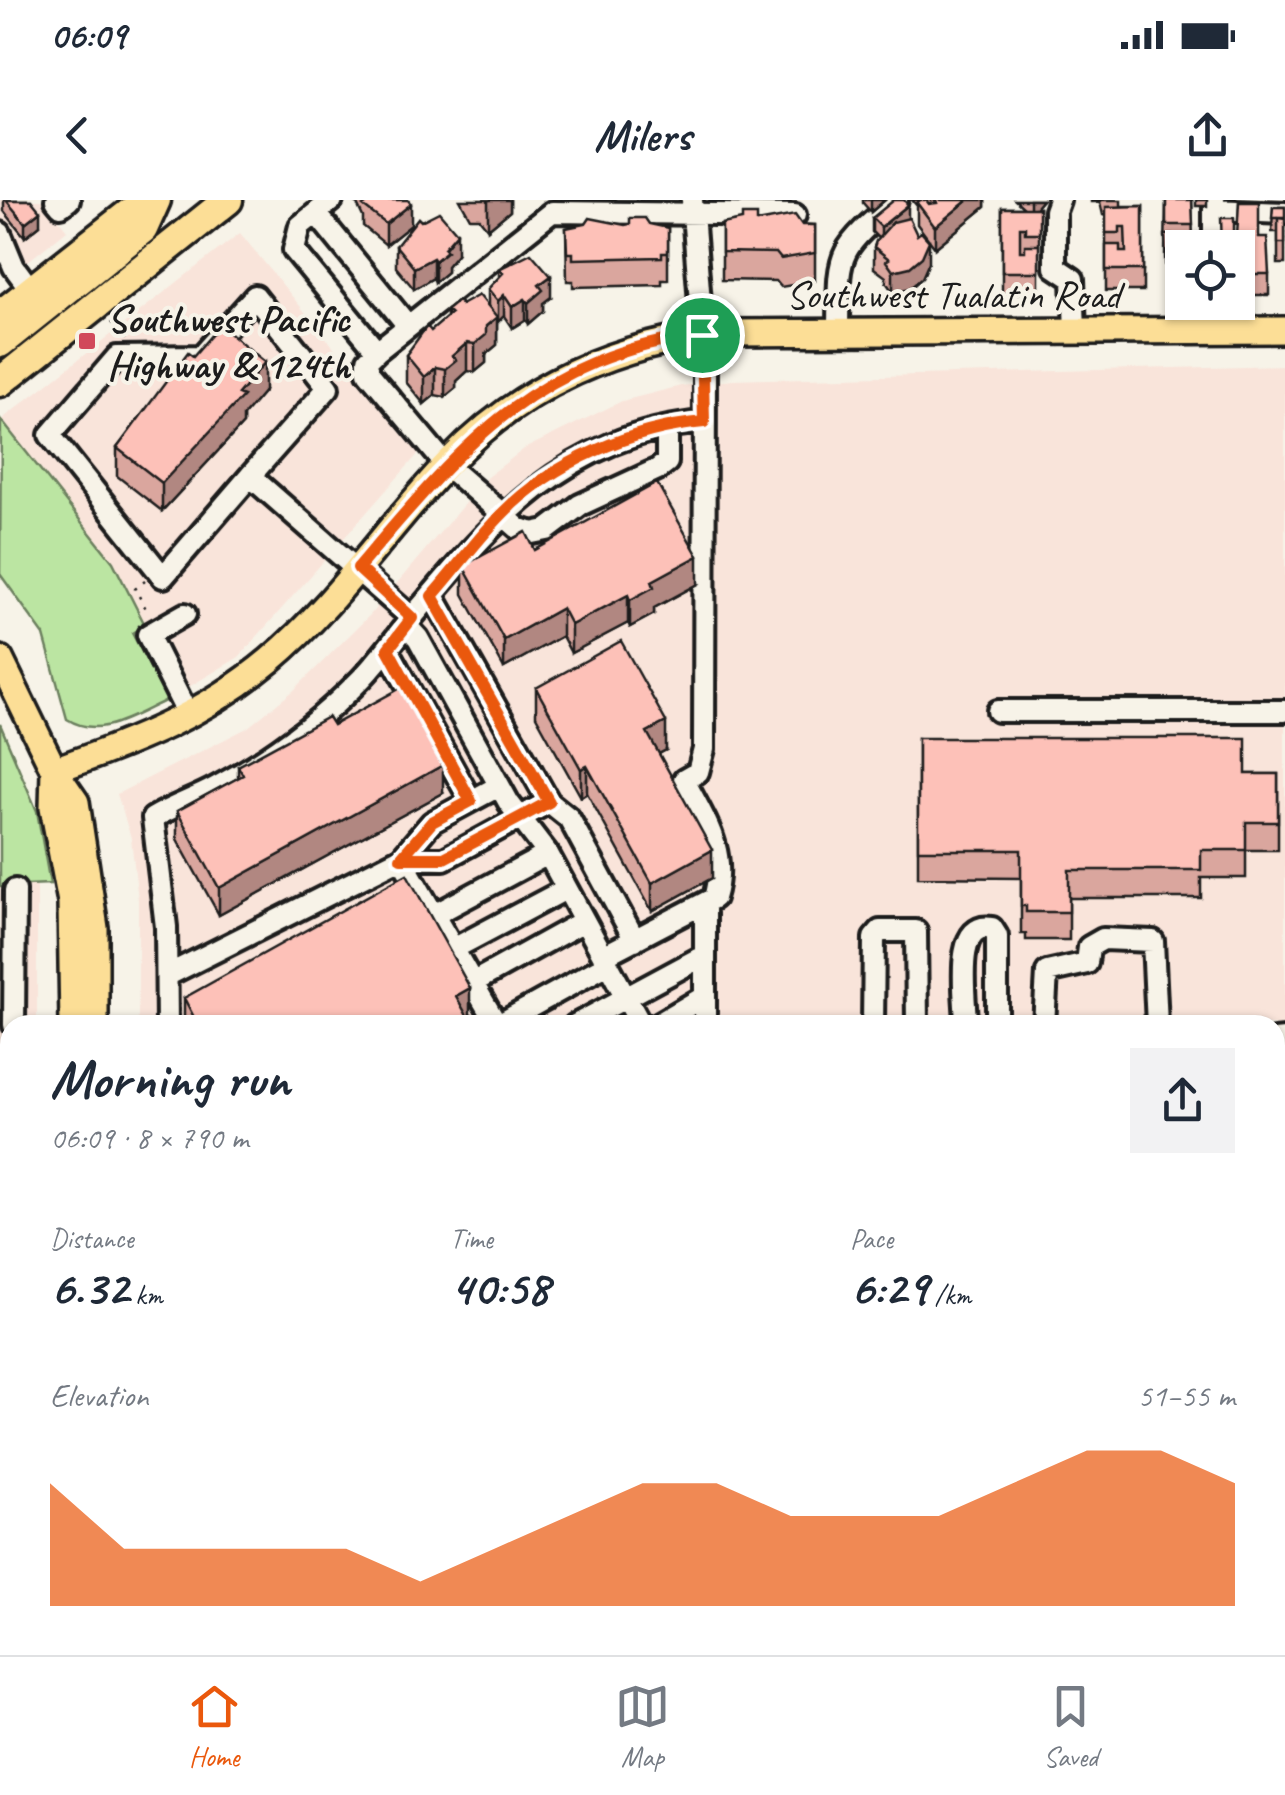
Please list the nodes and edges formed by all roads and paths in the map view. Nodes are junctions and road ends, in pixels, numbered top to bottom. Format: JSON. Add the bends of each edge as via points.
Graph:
{"nodes":[{"id":1,"x":56,"y":200,"type":"edge"},
{"id":2,"x":69,"y":200,"type":"edge"},
{"id":3,"x":146,"y":200,"type":"edge"},
{"id":4,"x":156,"y":200,"type":"edge"},
{"id":5,"x":228,"y":200,"type":"edge"},
{"id":6,"x":897,"y":200,"type":"edge"},
{"id":7,"x":1059,"y":200,"type":"edge"},
{"id":8,"x":1214,"y":205,"type":"edge"},
{"id":9,"x":324,"y":206,"type":"edge"},
{"id":10,"x":550,"y":206,"type":"edge"},
{"id":11,"x":693,"y":208,"type":"edge"},
{"id":12,"x":1285,"y":213,"type":"edge"},
{"id":13,"x":796,"y":215,"type":"edge"},
{"id":14,"x":0,"y":233,"type":"edge"},
{"id":15,"x":31,"y":290,"type":"junction"},
{"id":16,"x":98,"y":305,"type":"junction"},
{"id":17,"x":0,"y":315,"type":"edge"},
{"id":18,"x":1224,"y":320,"type":"edge"},
{"id":19,"x":408,"y":326,"type":"junction"},
{"id":20,"x":1285,"y":330,"type":"edge"},
{"id":21,"x":1224,"y":331,"type":"junction"},
{"id":22,"x":838,"y":332,"type":"junction"},
{"id":23,"x":1075,"y":332,"type":"junction"},
{"id":24,"x":702,"y":335,"type":"junction"},
{"id":25,"x":0,"y":344,"type":"edge"},
{"id":26,"x":378,"y":351,"type":"junction"},
{"id":27,"x":138,"y":356,"type":"junction"},
{"id":28,"x":0,"y":382,"type":"edge"},
{"id":29,"x":704,"y":422,"type":"junction"},
{"id":30,"x":667,"y":428,"type":"junction"},
{"id":31,"x":446,"y":465,"type":"junction"},
{"id":32,"x":250,"y":476,"type":"junction"},
{"id":33,"x":502,"y":513,"type":"junction"},
{"id":34,"x":358,"y":568,"type":"junction"},
{"id":35,"x":432,"y":596,"type":"junction"},
{"id":36,"x":184,"y":614,"type":"dead end"},
{"id":37,"x":409,"y":621,"type":"junction"},
{"id":38,"x":388,"y":649,"type":"junction"},
{"id":39,"x":0,"y":659,"type":"edge"},
{"id":40,"x":494,"y":704,"type":"junction"},
{"id":41,"x":998,"y":711,"type":"dead end"},
{"id":42,"x":1285,"y":711,"type":"edge"},
{"id":43,"x":188,"y":715,"type":"junction"},
{"id":44,"x":464,"y":722,"type":"junction"},
{"id":45,"x":54,"y":770,"type":"junction"},
{"id":46,"x":499,"y":786,"type":"junction"},
{"id":47,"x":471,"y":801,"type":"junction"},
{"id":48,"x":549,"y":802,"type":"junction"},
{"id":49,"x":520,"y":818,"type":"junction"},
{"id":50,"x":548,"y":854,"type":"junction"},
{"id":51,"x":401,"y":858,"type":"junction"},
{"id":52,"x":566,"y":889,"type":"junction"},
{"id":53,"x":15,"y":890,"type":"dead end"},
{"id":54,"x":706,"y":903,"type":"junction"},
{"id":55,"x":434,"y":915,"type":"junction"},
{"id":56,"x":584,"y":921,"type":"junction"},
{"id":57,"x":634,"y":940,"type":"junction"},
{"id":58,"x":453,"y":948,"type":"junction"},
{"id":59,"x":705,"y":955,"type":"junction"},
{"id":60,"x":606,"y":960,"type":"junction"},
{"id":61,"x":168,"y":975,"type":"junction"},
{"id":62,"x":472,"y":983,"type":"junction"},
{"id":63,"x":705,"y":996,"type":"junction"},
{"id":64,"x":626,"y":998,"type":"junction"},
{"id":65,"x":14,"y":1015,"type":"edge"},
{"id":66,"x":72,"y":1015,"type":"edge"},
{"id":67,"x":95,"y":1015,"type":"edge"},
{"id":68,"x":166,"y":1015,"type":"edge"},
{"id":69,"x":492,"y":1015,"type":"edge"},
{"id":70,"x":515,"y":1015,"type":"edge"},
{"id":71,"x":594,"y":1015,"type":"edge"},
{"id":72,"x":636,"y":1015,"type":"edge"},
{"id":73,"x":673,"y":1015,"type":"edge"},
{"id":74,"x":705,"y":1015,"type":"edge"},
{"id":75,"x":873,"y":1015,"type":"edge"},
{"id":76,"x":917,"y":1015,"type":"edge"},
{"id":77,"x":966,"y":1015,"type":"edge"},
{"id":78,"x":996,"y":1015,"type":"edge"},
{"id":79,"x":1045,"y":1015,"type":"edge"},
{"id":80,"x":1157,"y":1015,"type":"edge"}],
"edges":[{"from":1,"to":2,"type":"street","via":[[61,206]]},
{"from":3,"to":15,"type":"highway"},
{"from":4,"to":25,"type":"highway","via":[[144,229]]},
{"from":5,"to":16,"type":"highway"},
{"from":6,"to":22,"type":"street","via":[[848,242],[839,270]]},
{"from":7,"to":23,"type":"street","via":[[1055,267],[1073,279]]},
{"from":8,"to":12,"type":"street"},
{"from":9,"to":19,"type":"street"},
{"from":9,"to":26,"type":"street","via":[[300,226],[294,250]]},
{"from":10,"to":11,"type":"street"},
{"from":10,"to":19,"type":"street"},
{"from":11,"to":13,"type":"street"},
{"from":11,"to":24,"type":"street"},
{"from":14,"to":15,"type":"street"},
{"from":15,"to":17,"type":"highway"},
{"from":16,"to":27,"type":"path","via":[[131,346],[139,346]]},
{"from":16,"to":28,"type":"highway"},
{"from":18,"to":21,"type":"street"},
{"from":19,"to":26,"type":"street"},
{"from":20,"to":21,"type":"main road","name":"Southwest Tualatin Road"},
{"from":21,"to":23,"type":"main road","name":"Southwest Tualatin Road"},
{"from":22,"to":23,"type":"main road","name":"Southwest Tualatin Road"},
{"from":22,"to":24,"type":"main road","name":"Southwest Tualatin Road"},
{"from":24,"to":29,"type":"street"},
{"from":24,"to":31,"type":"main road","name":"Southwest Tualatin Road","via":[[644,345],[568,374],[515,405]]},
{"from":26,"to":31,"type":"street","via":[[368,360],[368,372]]},
{"from":27,"to":32,"type":"street","via":[[201,356],[255,296],[328,388]]},
{"from":27,"to":32,"type":"street","via":[[118,356],[50,435],[163,577]]},
{"from":29,"to":30,"type":"street"},
{"from":29,"to":54,"type":"street","via":[[704,749],[698,772],[684,780],[715,842],[722,873]]},
{"from":30,"to":33,"type":"street","via":[[578,460]]},
{"from":30,"to":33,"type":"street","via":[[667,462],[658,470],[580,504],[548,530],[532,534]]},
{"from":31,"to":33,"type":"street"},
{"from":31,"to":34,"type":"main road","name":"Southwest Tualatin Road"},
{"from":32,"to":34,"type":"street"},
{"from":33,"to":35,"type":"street"},
{"from":34,"to":37,"type":"street"},
{"from":34,"to":43,"type":"main road","name":"Southwest Tualatin Road","via":[[269,660]]},
{"from":35,"to":37,"type":"street"},
{"from":35,"to":40,"type":"street"},
{"from":36,"to":43,"type":"street","via":[[148,635]]},
{"from":37,"to":38,"type":"street"},
{"from":37,"to":44,"type":"street"},
{"from":38,"to":47,"type":"street"},
{"from":38,"to":61,"type":"street","via":[[278,750],[153,818]]},
{"from":39,"to":45,"type":"main road"},
{"from":40,"to":44,"type":"street"},
{"from":40,"to":48,"type":"street"},
{"from":41,"to":42,"type":"street"},
{"from":43,"to":45,"type":"main road","name":"Southwest Tualatin Road"},
{"from":44,"to":46,"type":"street"},
{"from":45,"to":66,"type":"main road","via":[[53,807],[71,902]]},
{"from":45,"to":67,"type":"main road","via":[[76,802],[87,859]]},
{"from":46,"to":47,"type":"street"},
{"from":46,"to":49,"type":"street"},
{"from":47,"to":51,"type":"street","via":[[432,822]]},
{"from":48,"to":49,"type":"street"},
{"from":48,"to":57,"type":"street","via":[[569,818]]},
{"from":49,"to":50,"type":"street"},
{"from":49,"to":51,"type":"street","via":[[444,858]]},
{"from":50,"to":52,"type":"street"},
{"from":50,"to":55,"type":"street"},
{"from":51,"to":55,"type":"street"},
{"from":51,"to":61,"type":"street"},
{"from":52,"to":56,"type":"street"},
{"from":52,"to":58,"type":"street"},
{"from":53,"to":65,"type":"street"},
{"from":54,"to":57,"type":"street"},
{"from":54,"to":59,"type":"street"},
{"from":55,"to":58,"type":"street"},
{"from":56,"to":60,"type":"street"},
{"from":56,"to":62,"type":"street"},
{"from":57,"to":60,"type":"street"},
{"from":58,"to":62,"type":"street"},
{"from":59,"to":63,"type":"street"},
{"from":59,"to":64,"type":"street"},
{"from":60,"to":64,"type":"street"},
{"from":60,"to":70,"type":"street"},
{"from":61,"to":68,"type":"street"},
{"from":62,"to":69,"type":"street"},
{"from":63,"to":73,"type":"street"},
{"from":63,"to":74,"type":"street"},
{"from":64,"to":71,"type":"street"},
{"from":64,"to":72,"type":"street"},
{"from":75,"to":76,"type":"street","via":[[874,938],[880,931],[916,931]]},
{"from":77,"to":78,"type":"street","via":[[965,943],[982,926],[996,936]]},
{"from":79,"to":80,"type":"street","via":[[1047,972],[1081,968],[1089,947],[1103,939],[1154,942]]}]}
